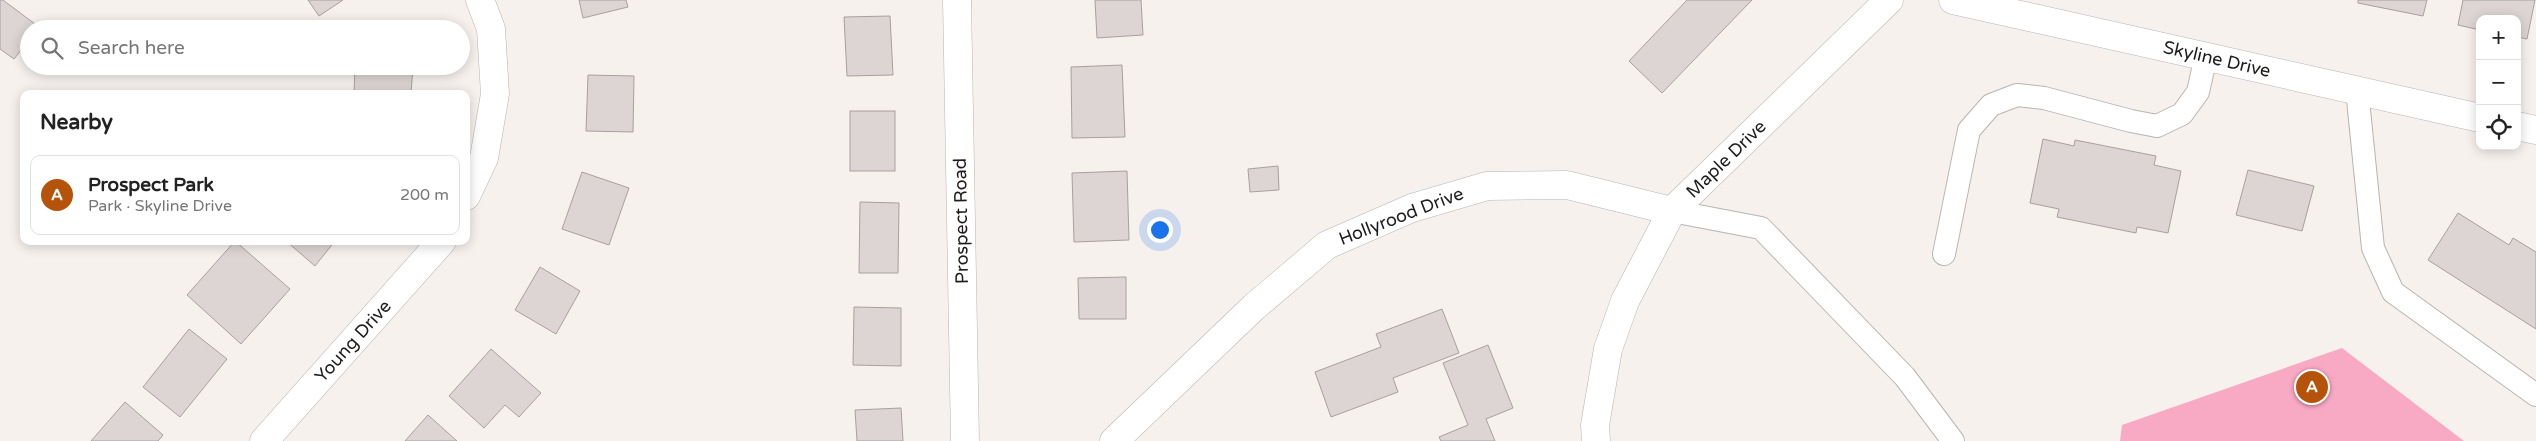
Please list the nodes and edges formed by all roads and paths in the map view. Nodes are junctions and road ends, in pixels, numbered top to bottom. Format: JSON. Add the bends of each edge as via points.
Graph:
{"nodes":[{"id":1,"x":480,"y":0,"type":"edge"},
{"id":2,"x":957,"y":0,"type":"edge"},
{"id":3,"x":1889,"y":0,"type":"edge"},
{"id":4,"x":1953,"y":0,"type":"edge"},
{"id":5,"x":2206,"y":56,"type":"junction"},
{"id":6,"x":2357,"y":90,"type":"junction"},
{"id":7,"x":2476,"y":117,"type":"edge"},
{"id":8,"x":2521,"y":127,"type":"edge"},
{"id":9,"x":2536,"y":130,"type":"edge"},
{"id":10,"x":470,"y":188,"type":"edge"},
{"id":11,"x":1672,"y":211,"type":"junction"},
{"id":12,"x":438,"y":245,"type":"edge"},
{"id":13,"x":1944,"y":254,"type":"dead end"},
{"id":14,"x":2536,"y":396,"type":"edge"},
{"id":15,"x":264,"y":441,"type":"edge"},
{"id":16,"x":965,"y":441,"type":"edge"},
{"id":17,"x":1114,"y":441,"type":"edge"},
{"id":18,"x":1596,"y":441,"type":"edge"},
{"id":19,"x":1953,"y":441,"type":"edge"}],
"edges":[{"from":1,"to":10,"type":"street","via":[[491,29],[495,94],[484,158]]},
{"from":2,"to":16,"type":"street","name":"Prospect Road"},
{"from":3,"to":11,"type":"street","name":"Maple Drive"},
{"from":4,"to":5,"type":"street","name":"Skyline Drive"},
{"from":5,"to":6,"type":"street","name":"Skyline Drive"},
{"from":5,"to":13,"type":"lane","via":[[2198,92],[2182,114],[2157,126],[2044,98],[2018,95],[1990,105],[1969,130]]},
{"from":6,"to":7,"type":"street","name":"Skyline Drive"},
{"from":6,"to":14,"type":"lane","via":[[2373,248],[2392,292]]},
{"from":8,"to":9,"type":"street"},
{"from":11,"to":17,"type":"street","name":"Hollyrood Drive","via":[[1567,185],[1486,186],[1412,208],[1327,245],[1254,307]]},
{"from":11,"to":18,"type":"street","name":"Maple Drive","via":[[1624,300],[1608,349],[1595,425]]},
{"from":11,"to":19,"type":"lane","via":[[1761,228],[1905,376]]},
{"from":12,"to":15,"type":"street","name":"Young Drive"}]}
